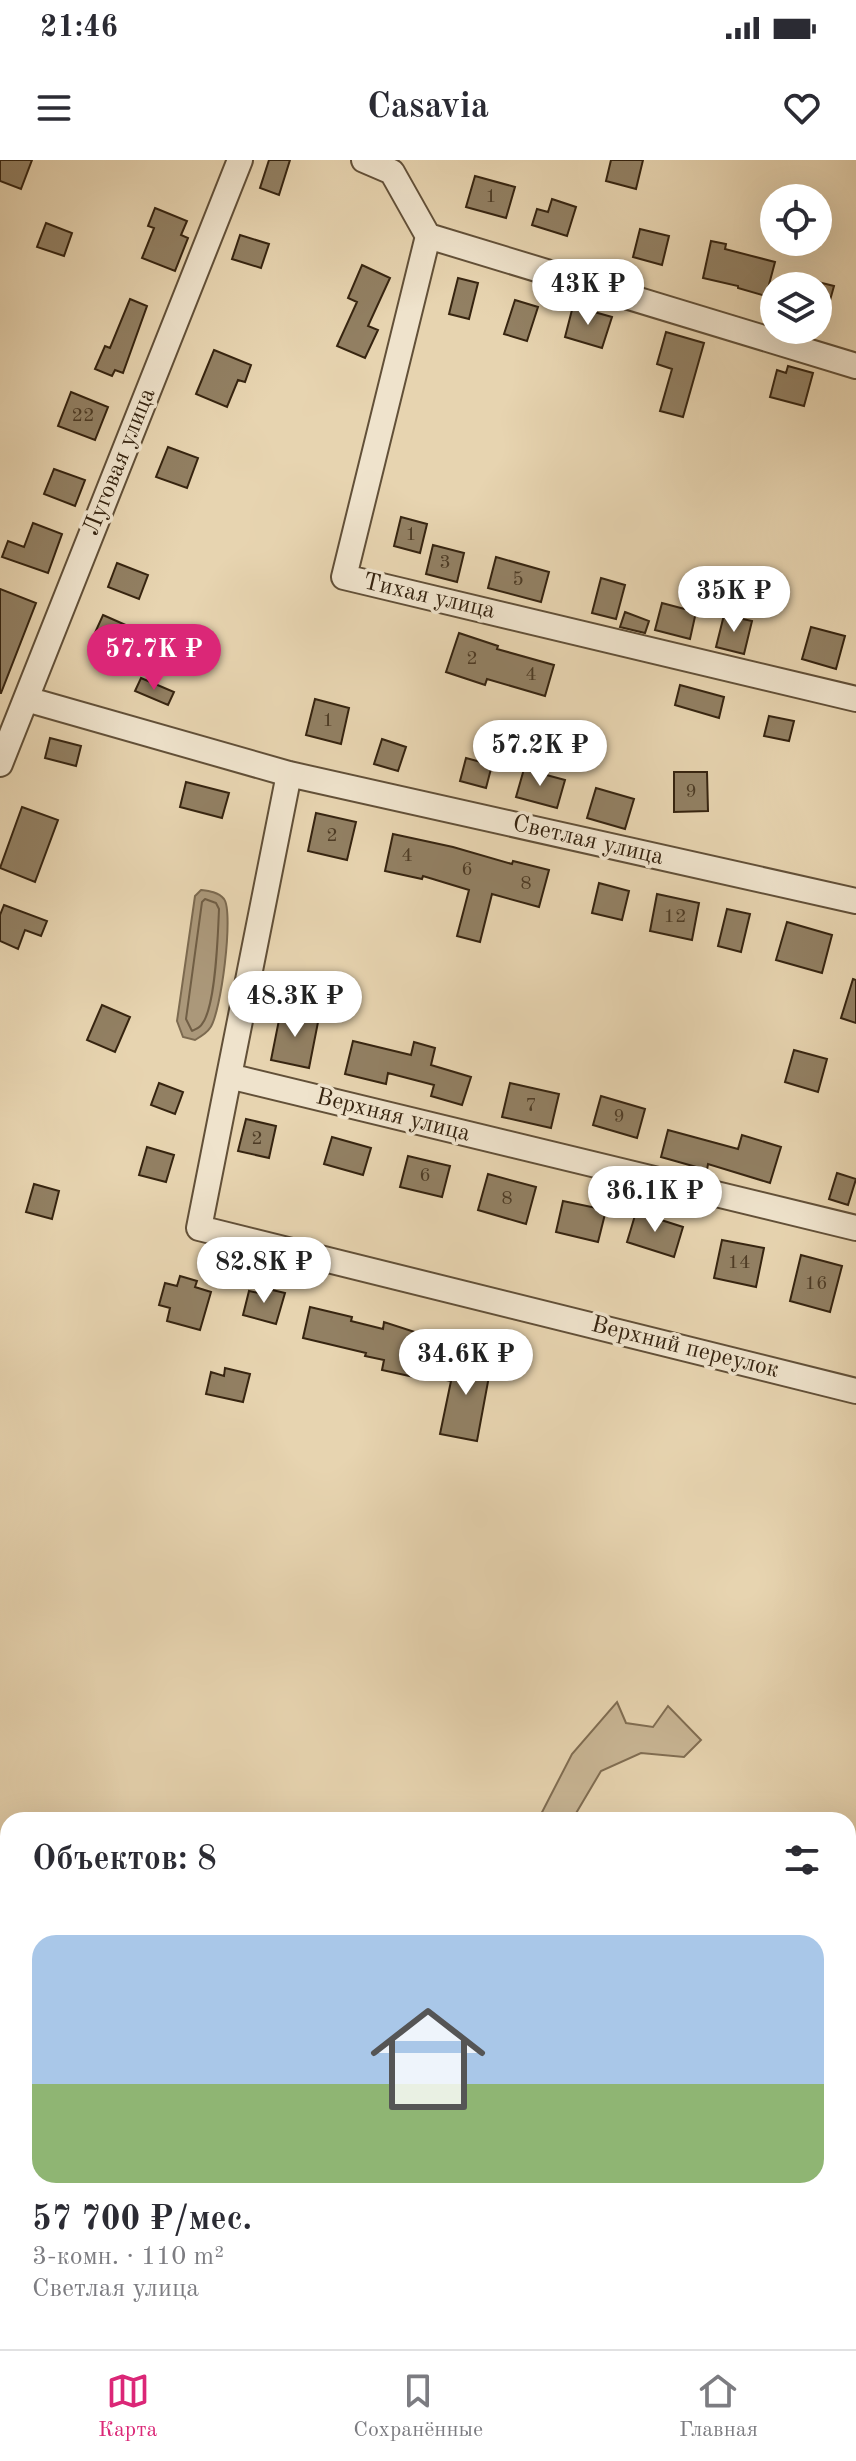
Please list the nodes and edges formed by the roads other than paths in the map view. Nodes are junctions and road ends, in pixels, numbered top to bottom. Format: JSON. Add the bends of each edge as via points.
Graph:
{"nodes":[{"id":1,"x":240,"y":160,"type":"edge"},
{"id":2,"x":364,"y":160,"type":"edge"},
{"id":3,"x":428,"y":236,"type":"junction"},
{"id":4,"x":856,"y":366,"type":"edge"},
{"id":5,"x":26,"y":699,"type":"junction"},
{"id":6,"x":856,"y":699,"type":"edge"},
{"id":7,"x":0,"y":764,"type":"edge"},
{"id":8,"x":289,"y":774,"type":"junction"},
{"id":9,"x":856,"y":901,"type":"edge"},
{"id":10,"x":229,"y":1076,"type":"junction"},
{"id":11,"x":856,"y":1228,"type":"edge"},
{"id":12,"x":856,"y":1391,"type":"edge"}],
"edges":[{"from":1,"to":5,"type":"street","name":"Луговая улица"},
{"from":2,"to":3,"type":"street","via":[[392,172]]},
{"from":3,"to":4,"type":"street"},
{"from":3,"to":6,"type":"street","name":"Тихая улица","via":[[344,577]]},
{"from":5,"to":7,"type":"street","name":"Луговая улица"},
{"from":5,"to":8,"type":"street","name":"Светлая улица"},
{"from":8,"to":9,"type":"street","name":"Светлая улица"},
{"from":8,"to":10,"type":"street"},
{"from":10,"to":11,"type":"street","name":"Верхняя улица"},
{"from":10,"to":12,"type":"street","name":"Верхний переулок","via":[[199,1228]]}]}
